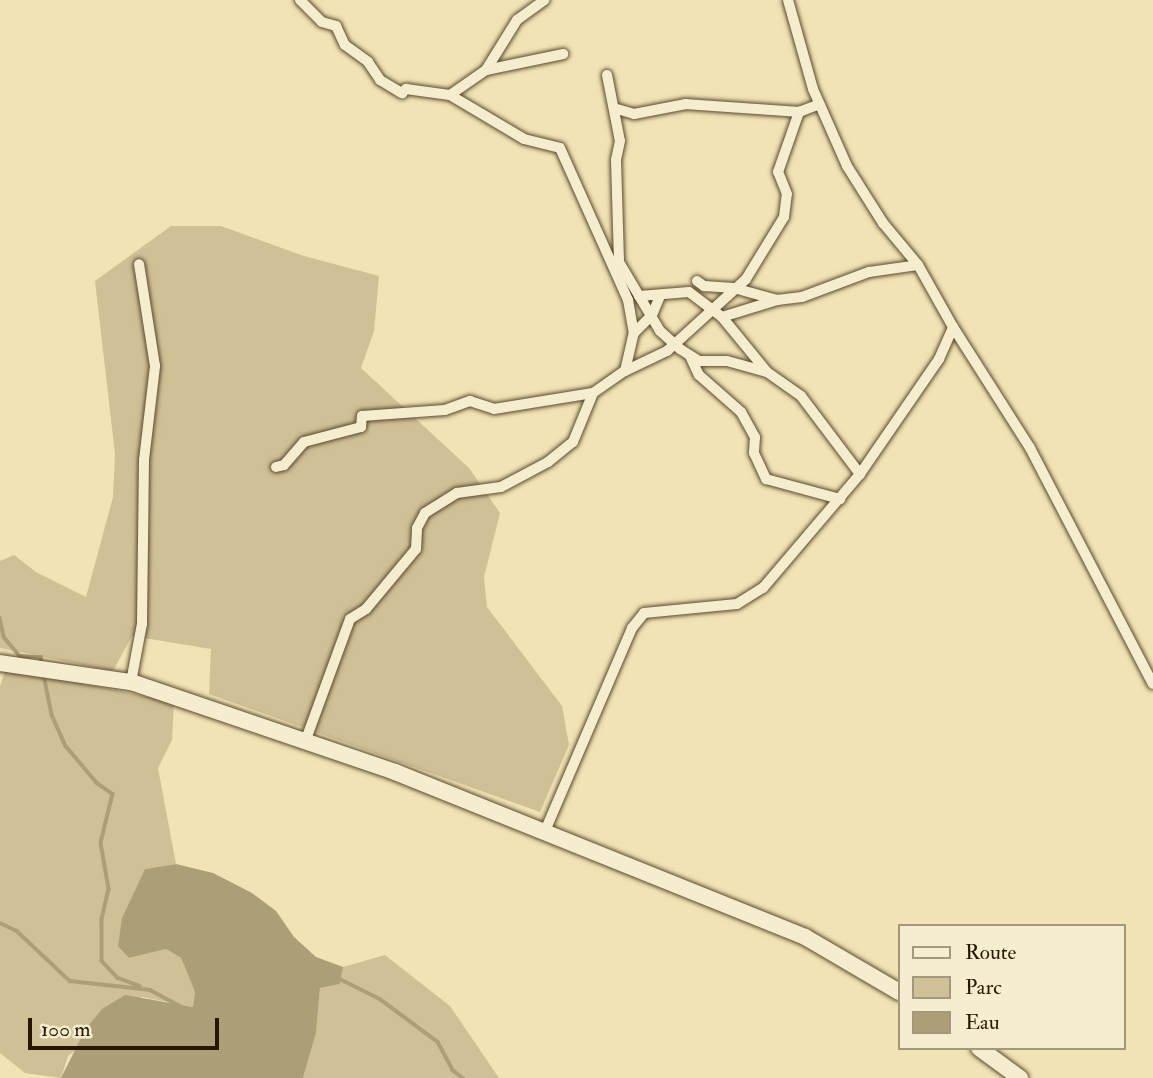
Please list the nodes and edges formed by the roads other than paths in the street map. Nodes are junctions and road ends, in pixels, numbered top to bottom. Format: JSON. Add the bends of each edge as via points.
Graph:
{"nodes":[{"id":1,"x":300,"y":0,"type":"edge"},
{"id":2,"x":545,"y":0,"type":"edge"},
{"id":3,"x":788,"y":0,"type":"edge"},
{"id":4,"x":564,"y":54,"type":"dead end"},
{"id":5,"x":486,"y":70,"type":"junction"},
{"id":6,"x":607,"y":75,"type":"dead end"},
{"id":7,"x":450,"y":95,"type":"junction"},
{"id":8,"x":820,"y":104,"type":"junction"},
{"id":9,"x":617,"y":109,"type":"junction"},
{"id":10,"x":799,"y":112,"type":"junction"},
{"id":11,"x":139,"y":264,"type":"dead end"},
{"id":12,"x":918,"y":265,"type":"junction"},
{"id":13,"x":697,"y":281,"type":"dead end"},
{"id":14,"x":734,"y":288,"type":"junction"},
{"id":15,"x":639,"y":296,"type":"junction"},
{"id":16,"x":660,"y":296,"type":"junction"},
{"id":17,"x":777,"y":300,"type":"junction"},
{"id":18,"x":712,"y":309,"type":"junction"},
{"id":19,"x":652,"y":315,"type":"junction"},
{"id":20,"x":722,"y":317,"type":"junction"},
{"id":21,"x":953,"y":327,"type":"junction"},
{"id":22,"x":634,"y":333,"type":"junction"},
{"id":23,"x":670,"y":347,"type":"junction"},
{"id":24,"x":690,"y":356,"type":"junction"},
{"id":25,"x":625,"y":371,"type":"junction"},
{"id":26,"x":767,"y":372,"type":"junction"},
{"id":27,"x":593,"y":393,"type":"junction"},
{"id":28,"x":276,"y":467,"type":"dead end"},
{"id":29,"x":860,"y":474,"type":"junction"},
{"id":30,"x":840,"y":499,"type":"junction"},
{"id":31,"x":0,"y":663,"type":"edge"},
{"id":32,"x":131,"y":682,"type":"junction"},
{"id":33,"x":1153,"y":684,"type":"edge"},
{"id":34,"x":305,"y":742,"type":"junction"},
{"id":35,"x":545,"y":831,"type":"junction"},
{"id":36,"x":898,"y":991,"type":"edge"},
{"id":37,"x":982,"y":1050,"type":"edge"},
{"id":38,"x":1020,"y":1078,"type":"edge"}],
"edges":[{"from":1,"to":7,"type":"street","via":[[322,22],[336,26],[345,45],[368,62],[380,80],[402,93],[406,89]]},
{"from":2,"to":5,"type":"street","via":[[517,20]]},
{"from":3,"to":8,"type":"street"},
{"from":4,"to":5,"type":"street"},
{"from":5,"to":7,"type":"street"},
{"from":6,"to":9,"type":"street"},
{"from":7,"to":22,"type":"street","via":[[524,139],[560,148],[628,300]]},
{"from":8,"to":10,"type":"street"},
{"from":8,"to":12,"type":"street","via":[[847,166],[883,223]]},
{"from":9,"to":10,"type":"street","via":[[634,114],[686,104]]},
{"from":9,"to":15,"type":"street","via":[[619,262]]},
{"from":10,"to":14,"type":"street","via":[[778,172],[787,194],[783,217],[746,279]]},
{"from":11,"to":32,"type":"street","via":[[155,366],[144,460],[142,624]]},
{"from":12,"to":17,"type":"street","via":[[869,272],[802,298]]},
{"from":12,"to":21,"type":"street"},
{"from":13,"to":14,"type":"street","via":[[704,286]]},
{"from":14,"to":17,"type":"street"},
{"from":14,"to":18,"type":"street"},
{"from":15,"to":16,"type":"street"},
{"from":15,"to":19,"type":"street"},
{"from":16,"to":18,"type":"street","via":[[689,292]]},
{"from":16,"to":19,"type":"street"},
{"from":17,"to":20,"type":"street"},
{"from":18,"to":20,"type":"street"},
{"from":18,"to":23,"type":"street"},
{"from":19,"to":22,"type":"street"},
{"from":19,"to":23,"type":"street"},
{"from":20,"to":26,"type":"street"},
{"from":21,"to":29,"type":"street","via":[[939,359]]},
{"from":21,"to":33,"type":"street","via":[[1030,447]]},
{"from":22,"to":25,"type":"street"},
{"from":23,"to":24,"type":"street"},
{"from":23,"to":25,"type":"street"},
{"from":24,"to":26,"type":"street"},
{"from":24,"to":30,"type":"street","via":[[699,375],[741,412],[755,437],[754,453],[766,480]]},
{"from":25,"to":27,"type":"street"},
{"from":26,"to":29,"type":"street","via":[[801,396]]},
{"from":27,"to":28,"type":"street","via":[[495,409],[470,401],[445,410],[362,416],[361,426],[304,442],[284,465]]},
{"from":27,"to":34,"type":"street","via":[[573,442],[548,463],[501,487],[457,493],[425,513],[417,528],[416,549],[366,609],[350,619]]},
{"from":29,"to":30,"type":"street"},
{"from":30,"to":35,"type":"street","via":[[763,588],[737,604],[644,613],[632,628]]},
{"from":31,"to":32,"type":"main road"},
{"from":32,"to":34,"type":"main road"},
{"from":34,"to":35,"type":"main road"},
{"from":35,"to":36,"type":"main road","via":[[805,937]]},
{"from":37,"to":38,"type":"main road"}]}
